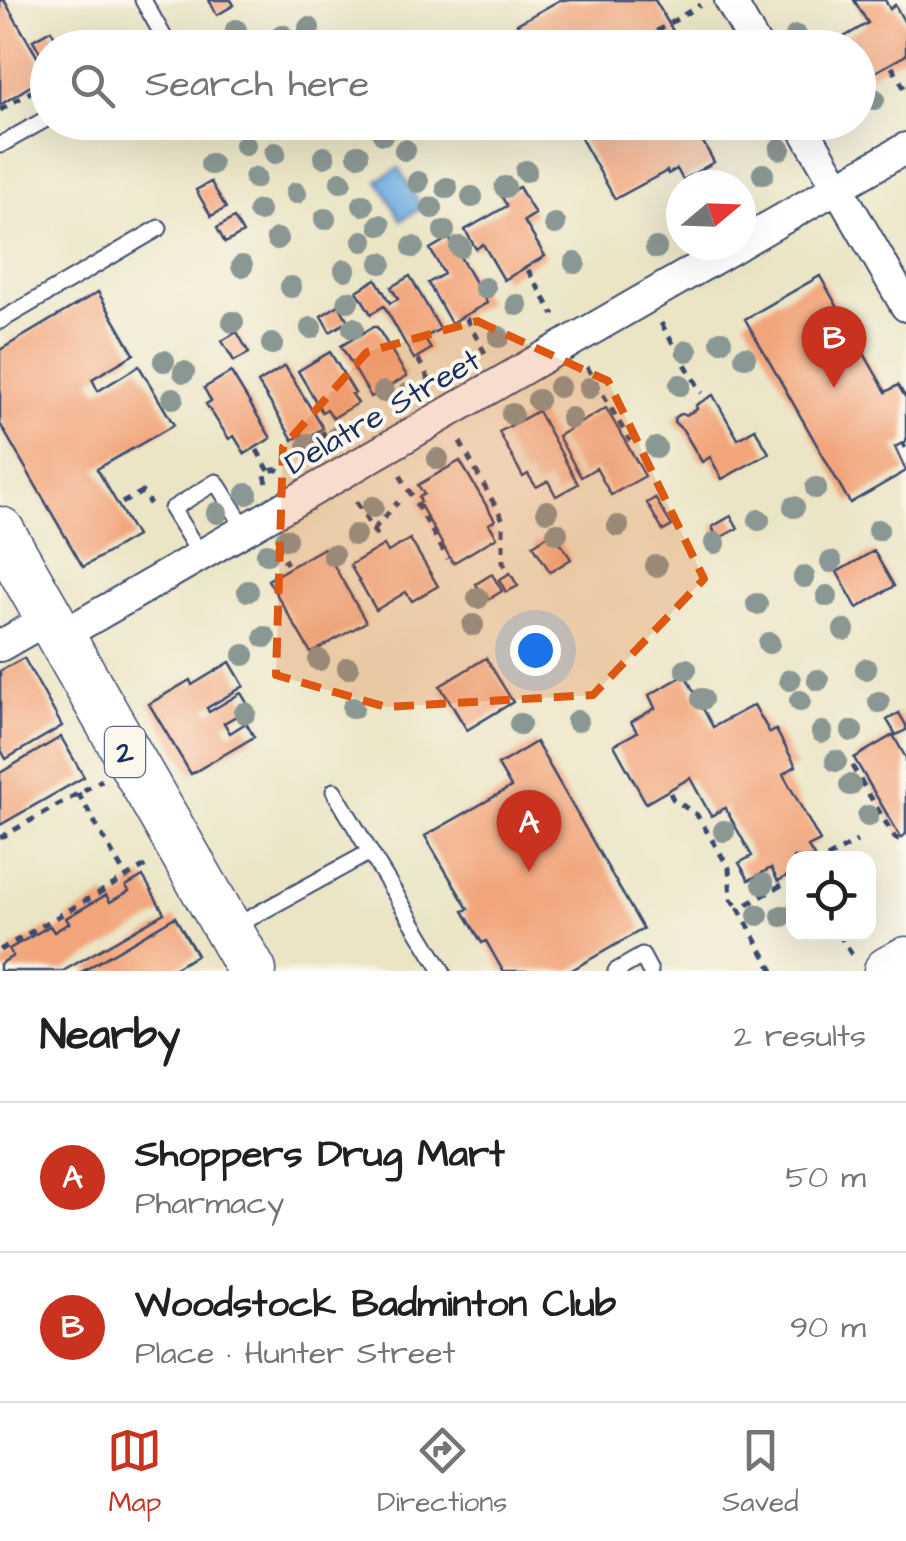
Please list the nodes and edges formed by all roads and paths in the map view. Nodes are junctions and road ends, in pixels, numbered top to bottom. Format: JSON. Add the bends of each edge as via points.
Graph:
{"nodes":[{"id":1,"x":143,"y":0,"type":"edge"},
{"id":2,"x":730,"y":0,"type":"edge"},
{"id":3,"x":706,"y":1,"type":"edge"},
{"id":4,"x":160,"y":30,"type":"edge"},
{"id":5,"x":658,"y":30,"type":"edge"},
{"id":6,"x":747,"y":30,"type":"edge"},
{"id":7,"x":892,"y":68,"type":"dead end"},
{"id":8,"x":906,"y":91,"type":"edge"},
{"id":9,"x":30,"y":92,"type":"edge"},
{"id":10,"x":0,"y":110,"type":"edge"},
{"id":11,"x":30,"y":128,"type":"edge"},
{"id":12,"x":810,"y":140,"type":"edge"},
{"id":13,"x":0,"y":145,"type":"edge"},
{"id":14,"x":906,"y":148,"type":"edge"},
{"id":15,"x":837,"y":187,"type":"junction"},
{"id":16,"x":159,"y":228,"type":"dead end"},
{"id":17,"x":756,"y":234,"type":"edge"},
{"id":18,"x":713,"y":260,"type":"edge"},
{"id":19,"x":528,"y":270,"type":"dead end"},
{"id":20,"x":906,"y":306,"type":"edge"},
{"id":21,"x":657,"y":316,"type":"dead end"},
{"id":22,"x":466,"y":318,"type":"dead end"},
{"id":23,"x":0,"y":321,"type":"edge"},
{"id":24,"x":558,"y":322,"type":"dead end"},
{"id":25,"x":418,"y":359,"type":"dead end"},
{"id":26,"x":582,"y":360,"type":"dead end"},
{"id":27,"x":490,"y":362,"type":"dead end"},
{"id":28,"x":390,"y":389,"type":"dead end"},
{"id":29,"x":702,"y":392,"type":"dead end"},
{"id":30,"x":437,"y":393,"type":"dead end"},
{"id":31,"x":404,"y":412,"type":"dead end"},
{"id":32,"x":322,"y":431,"type":"dead end"},
{"id":33,"x":456,"y":435,"type":"dead end"},
{"id":34,"x":630,"y":441,"type":"dead end"},
{"id":35,"x":258,"y":450,"type":"dead end"},
{"id":36,"x":336,"y":452,"type":"dead end"},
{"id":37,"x":397,"y":469,"type":"dead end"},
{"id":38,"x":269,"y":471,"type":"dead end"},
{"id":39,"x":352,"y":495,"type":"dead end"},
{"id":40,"x":398,"y":502,"type":"dead end"},
{"id":41,"x":373,"y":530,"type":"junction"},
{"id":42,"x":0,"y":532,"type":"edge"},
{"id":43,"x":259,"y":535,"type":"junction"},
{"id":44,"x":378,"y":538,"type":"dead end"},
{"id":45,"x":201,"y":556,"type":"junction"},
{"id":46,"x":448,"y":560,"type":"dead end"},
{"id":47,"x":288,"y":564,"type":"dead end"},
{"id":48,"x":508,"y":571,"type":"dead end"},
{"id":49,"x":55,"y":627,"type":"junction"},
{"id":50,"x":0,"y":646,"type":"edge"},
{"id":51,"x":852,"y":766,"type":"dead end"},
{"id":52,"x":104,"y":779,"type":"dead end"},
{"id":53,"x":334,"y":791,"type":"dead end"},
{"id":54,"x":78,"y":793,"type":"junction"},
{"id":55,"x":670,"y":793,"type":"dead end"},
{"id":56,"x":0,"y":838,"type":"edge"},
{"id":57,"x":857,"y":840,"type":"dead end"},
{"id":58,"x":906,"y":840,"type":"edge"},
{"id":59,"x":839,"y":851,"type":"edge"},
{"id":60,"x":370,"y":852,"type":"junction"},
{"id":61,"x":151,"y":863,"type":"dead end"},
{"id":62,"x":740,"y":868,"type":"dead end"},
{"id":63,"x":730,"y":873,"type":"junction"},
{"id":64,"x":126,"y":877,"type":"junction"},
{"id":65,"x":786,"y":882,"type":"edge"},
{"id":66,"x":739,"y":908,"type":"junction"},
{"id":67,"x":228,"y":930,"type":"junction"},
{"id":68,"x":846,"y":941,"type":"edge"},
{"id":69,"x":0,"y":950,"type":"edge"},
{"id":70,"x":906,"y":961,"type":"edge"},
{"id":71,"x":871,"y":965,"type":"edge"},
{"id":72,"x":252,"y":971,"type":"edge"},
{"id":73,"x":442,"y":971,"type":"edge"},
{"id":74,"x":616,"y":971,"type":"edge"},
{"id":75,"x":650,"y":971,"type":"edge"},
{"id":76,"x":773,"y":971,"type":"edge"}],
"edges":[{"from":1,"to":4,"type":"lane"},
{"from":2,"to":6,"type":"street"},
{"from":3,"to":5,"type":"path"},
{"from":7,"to":8,"type":"path"},
{"from":9,"to":10,"type":"path"},
{"from":11,"to":13,"type":"lane"},
{"from":12,"to":15,"type":"street"},
{"from":14,"to":15,"type":"street","name":"Delatre Street"},
{"from":15,"to":17,"type":"street","name":"Delatre Street"},
{"from":15,"to":20,"type":"street"},
{"from":16,"to":23,"type":"lane"},
{"from":18,"to":43,"type":"street","name":"Delatre Street"},
{"from":19,"to":24,"type":"path"},
{"from":21,"to":29,"type":"path"},
{"from":22,"to":27,"type":"path"},
{"from":25,"to":30,"type":"path"},
{"from":26,"to":34,"type":"path"},
{"from":28,"to":31,"type":"path"},
{"from":32,"to":36,"type":"path"},
{"from":33,"to":48,"type":"path","via":[[504,520]]},
{"from":35,"to":38,"type":"path"},
{"from":37,"to":46,"type":"path"},
{"from":39,"to":41,"type":"path"},
{"from":40,"to":41,"type":"path"},
{"from":41,"to":44,"type":"path"},
{"from":42,"to":49,"type":"main road","number":"2"},
{"from":43,"to":45,"type":"street","name":"Delatre Street"},
{"from":43,"to":45,"type":"lane","via":[[216,482],[172,508]]},
{"from":43,"to":47,"type":"path"},
{"from":45,"to":49,"type":"street","name":"Delatre Street"},
{"from":49,"to":50,"type":"street","name":"Delatre Street"},
{"from":49,"to":67,"type":"main road","number":"2"},
{"from":51,"to":58,"type":"path","via":[[894,838]]},
{"from":52,"to":54,"type":"path"},
{"from":53,"to":60,"type":"lane"},
{"from":54,"to":56,"type":"path"},
{"from":54,"to":64,"type":"path"},
{"from":55,"to":63,"type":"path","via":[[697,815]]},
{"from":57,"to":59,"type":"path"},
{"from":60,"to":67,"type":"lane"},
{"from":60,"to":73,"type":"lane"},
{"from":61,"to":64,"type":"path"},
{"from":62,"to":63,"type":"path"},
{"from":63,"to":66,"type":"path","via":[[731,899]]},
{"from":64,"to":69,"type":"path"},
{"from":65,"to":66,"type":"path"},
{"from":66,"to":76,"type":"path"},
{"from":67,"to":72,"type":"main road","number":"2"},
{"from":68,"to":71,"type":"path"},
{"from":70,"to":71,"type":"main road"},
{"from":74,"to":75,"type":"lane","via":[[642,956]]}]}
